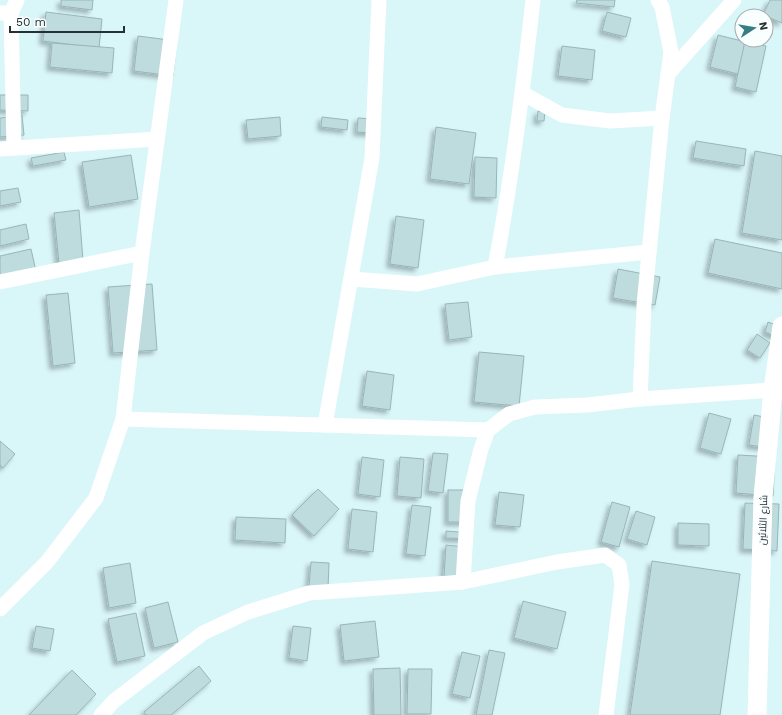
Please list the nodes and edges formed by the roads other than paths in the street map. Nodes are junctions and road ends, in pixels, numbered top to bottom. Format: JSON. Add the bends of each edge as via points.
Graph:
{"nodes":[{"id":1,"x":176,"y":0,"type":"edge"},
{"id":2,"x":379,"y":0,"type":"edge"},
{"id":3,"x":533,"y":0,"type":"edge"},
{"id":4,"x":658,"y":0,"type":"edge"},
{"id":5,"x":734,"y":0,"type":"edge"},
{"id":6,"x":9,"y":9,"type":"edge"},
{"id":7,"x":668,"y":74,"type":"junction"},
{"id":8,"x":522,"y":93,"type":"junction"},
{"id":9,"x":662,"y":118,"type":"junction"},
{"id":10,"x":157,"y":139,"type":"junction"},
{"id":11,"x":7,"y":148,"type":"edge"},
{"id":12,"x":649,"y":252,"type":"junction"},
{"id":13,"x":142,"y":253,"type":"junction"},
{"id":14,"x":495,"y":267,"type":"junction"},
{"id":15,"x":352,"y":279,"type":"junction"},
{"id":16,"x":0,"y":282,"type":"edge"},
{"id":17,"x":782,"y":326,"type":"edge"},
{"id":18,"x":773,"y":390,"type":"junction"},
{"id":19,"x":640,"y":399,"type":"junction"},
{"id":20,"x":123,"y":419,"type":"junction"},
{"id":21,"x":325,"y":425,"type":"junction"},
{"id":22,"x":488,"y":430,"type":"junction"},
{"id":23,"x":463,"y":582,"type":"junction"},
{"id":24,"x":0,"y":609,"type":"edge"},
{"id":25,"x":101,"y":715,"type":"edge"},
{"id":26,"x":606,"y":715,"type":"edge"},
{"id":27,"x":757,"y":715,"type":"edge"}],
"edges":[{"from":1,"to":10,"type":"street"},
{"from":2,"to":15,"type":"street","via":[[372,158]]},
{"from":3,"to":8,"type":"street"},
{"from":4,"to":7,"type":"street","via":[[662,7],[671,52]]},
{"from":5,"to":7,"type":"street"},
{"from":6,"to":11,"type":"street"},
{"from":7,"to":9,"type":"street"},
{"from":8,"to":9,"type":"street","via":[[562,114],[610,121]]},
{"from":8,"to":14,"type":"street"},
{"from":9,"to":12,"type":"street"},
{"from":10,"to":11,"type":"street"},
{"from":10,"to":13,"type":"street"},
{"from":12,"to":14,"type":"street"},
{"from":12,"to":19,"type":"street"},
{"from":13,"to":16,"type":"street"},
{"from":13,"to":20,"type":"street"},
{"from":14,"to":15,"type":"street","via":[[417,284]]},
{"from":15,"to":21,"type":"street"},
{"from":17,"to":18,"type":"street","name":"شارع الثلاثين"},
{"from":18,"to":19,"type":"street"},
{"from":18,"to":27,"type":"street","name":"شارع الثلاثين","via":[[763,497]]},
{"from":19,"to":22,"type":"street","via":[[535,407],[509,414]]},
{"from":20,"to":21,"type":"street"},
{"from":20,"to":24,"type":"street","via":[[96,498],[47,562]]},
{"from":21,"to":22,"type":"street"},
{"from":22,"to":23,"type":"street","via":[[468,501]]},
{"from":23,"to":25,"type":"street","via":[[309,593],[248,612],[203,633],[114,701]]},
{"from":23,"to":26,"type":"street","via":[[557,562],[605,555],[619,565],[622,585]]}]}
